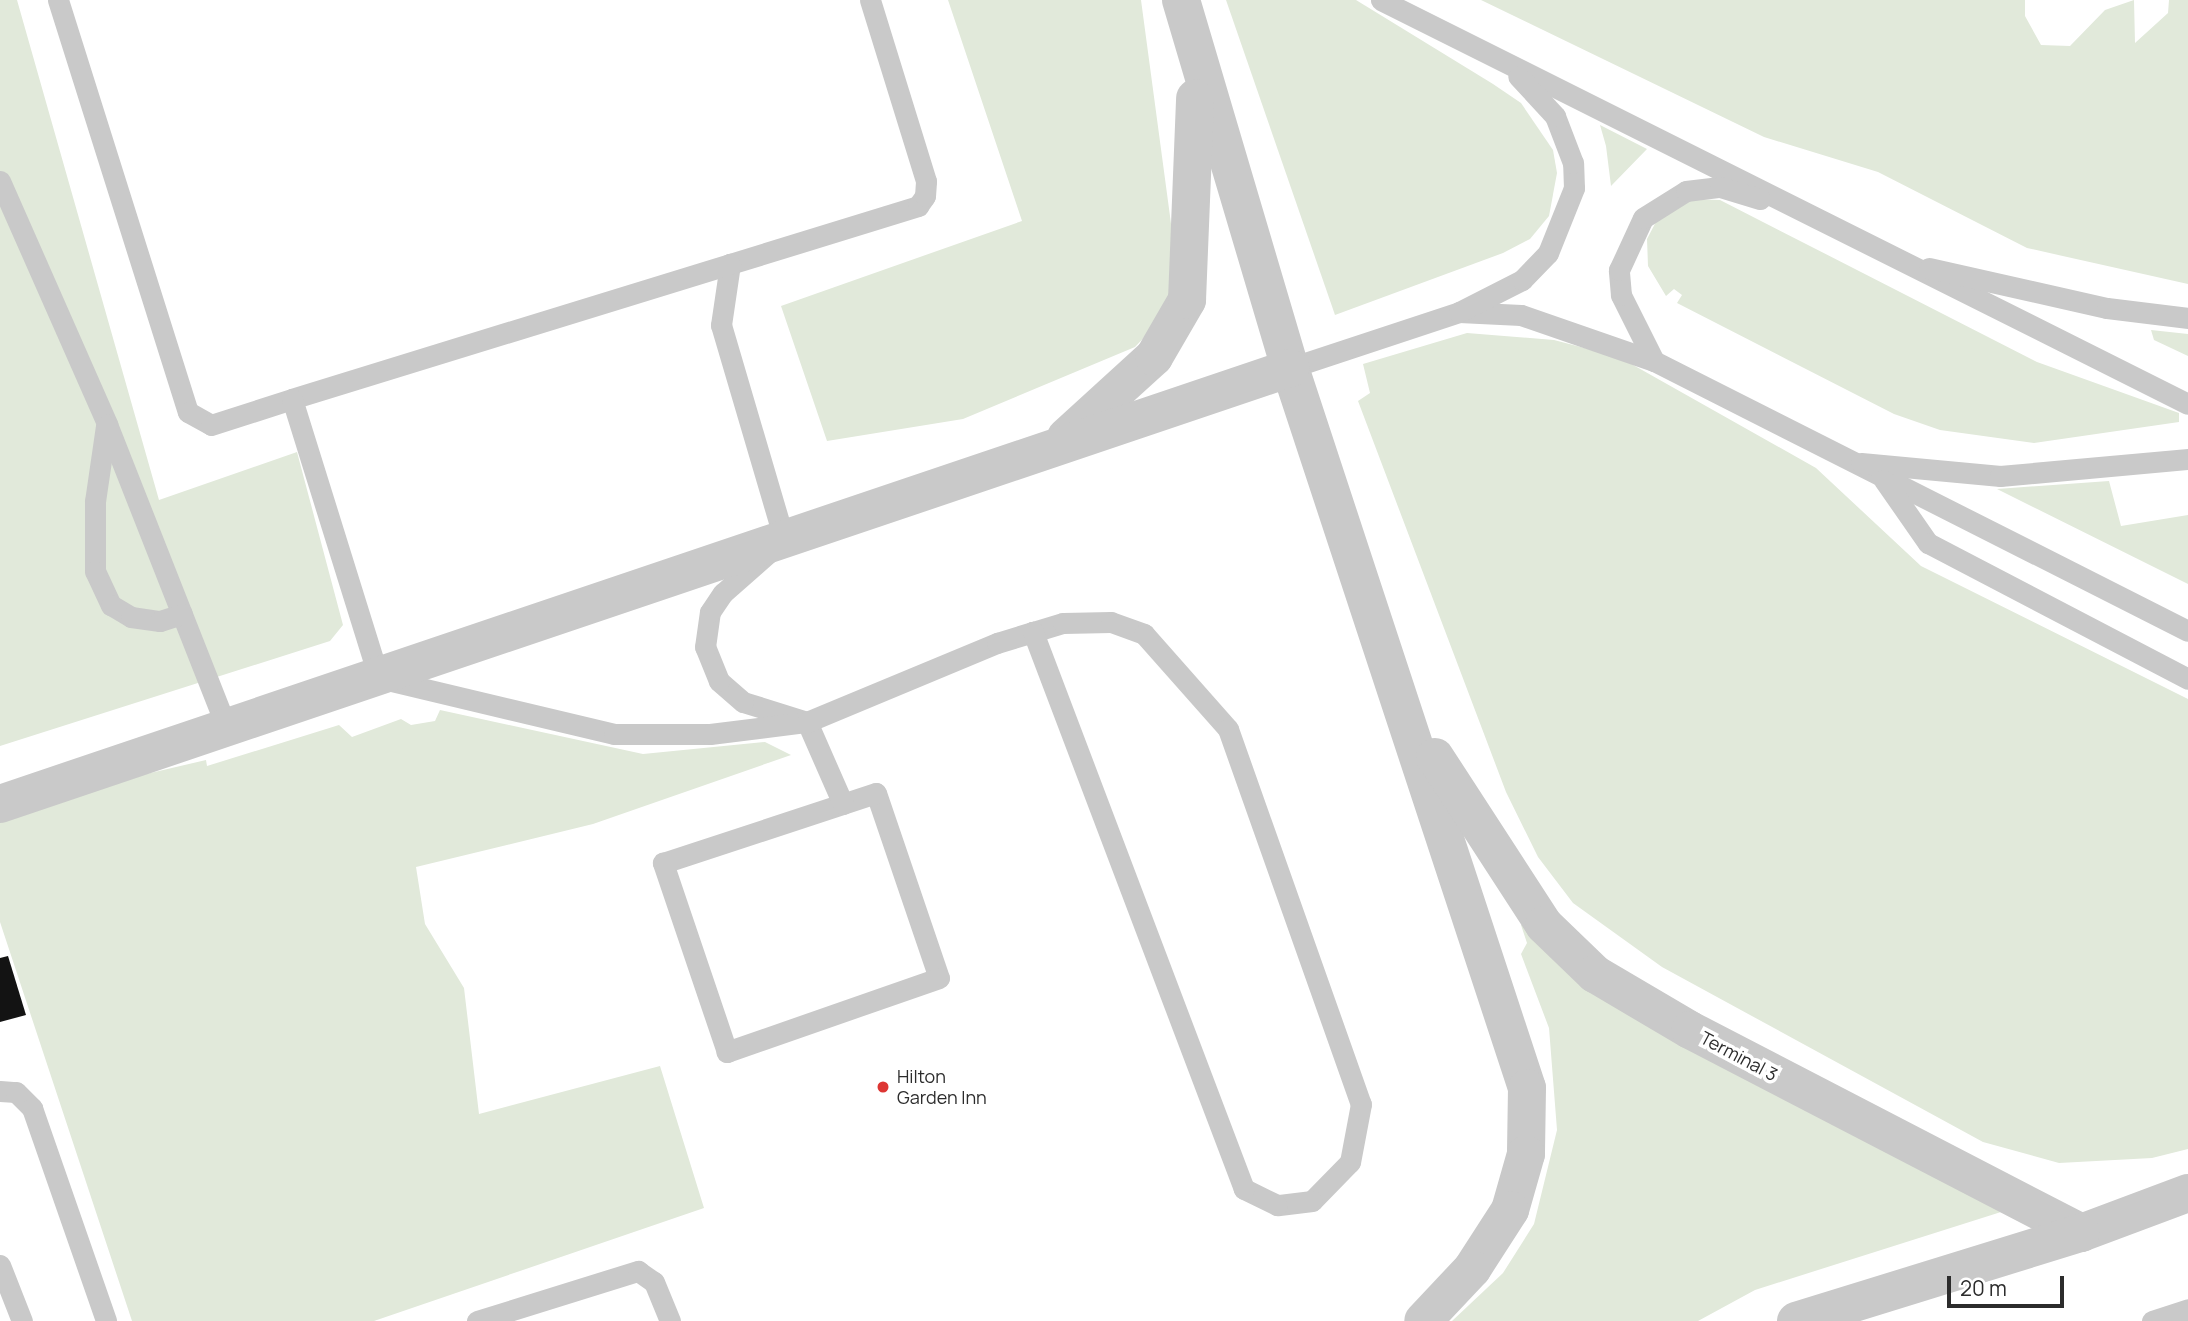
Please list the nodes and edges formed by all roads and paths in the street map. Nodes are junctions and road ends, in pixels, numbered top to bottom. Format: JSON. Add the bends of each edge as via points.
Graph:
{"nodes":[{"id":1,"x":58,"y":0,"type":"edge"},
{"id":2,"x":870,"y":0,"type":"edge"},
{"id":3,"x":1181,"y":0,"type":"edge"},
{"id":4,"x":1381,"y":0,"type":"edge"},
{"id":5,"x":1195,"y":63,"type":"junction"},
{"id":6,"x":1509,"y":67,"type":"junction"},
{"id":7,"x":0,"y":181,"type":"edge"},
{"id":8,"x":1826,"y":220,"type":"junction"},
{"id":9,"x":1897,"y":260,"type":"junction"},
{"id":10,"x":730,"y":264,"type":"junction"},
{"id":11,"x":1459,"y":313,"type":"junction"},
{"id":12,"x":2188,"y":318,"type":"edge"},
{"id":13,"x":1654,"y":361,"type":"junction"},
{"id":14,"x":1290,"y":368,"type":"junction"},
{"id":15,"x":292,"y":399,"type":"junction"},
{"id":16,"x":2188,"y":404,"type":"edge"},
{"id":17,"x":107,"y":424,"type":"junction"},
{"id":18,"x":1049,"y":452,"type":"junction"},
{"id":19,"x":2188,"y":459,"type":"edge"},
{"id":20,"x":1849,"y":462,"type":"junction"},
{"id":21,"x":1884,"y":480,"type":"junction"},
{"id":22,"x":784,"y":540,"type":"junction"},
{"id":23,"x":182,"y":614,"type":"junction"},
{"id":24,"x":2188,"y":631,"type":"edge"},
{"id":25,"x":1033,"y":632,"type":"junction"},
{"id":26,"x":379,"y":678,"type":"junction"},
{"id":27,"x":2188,"y":679,"type":"edge"},
{"id":28,"x":1402,"y":705,"type":"junction"},
{"id":29,"x":807,"y":722,"type":"junction"},
{"id":30,"x":227,"y":729,"type":"junction"},
{"id":31,"x":0,"y":804,"type":"edge"},
{"id":32,"x":843,"y":804,"type":"junction"},
{"id":33,"x":0,"y":1091,"type":"edge"},
{"id":34,"x":2188,"y":1193,"type":"edge"},
{"id":35,"x":2081,"y":1233,"type":"junction"},
{"id":36,"x":0,"y":1265,"type":"edge"},
{"id":37,"x":4,"y":1289,"type":"edge"},
{"id":38,"x":2188,"y":1310,"type":"edge"},
{"id":39,"x":22,"y":1321,"type":"edge"},
{"id":40,"x":106,"y":1321,"type":"edge"},
{"id":41,"x":477,"y":1321,"type":"edge"},
{"id":42,"x":670,"y":1321,"type":"edge"},
{"id":43,"x":1423,"y":1321,"type":"edge"},
{"id":44,"x":1796,"y":1321,"type":"edge"},
{"id":45,"x":2153,"y":1321,"type":"edge"}],
"edges":[{"from":1,"to":15,"type":"lane","via":[[188,412],[211,425]]},
{"from":2,"to":10,"type":"lane","via":[[926,181],[925,196],[918,206]]},
{"from":3,"to":5,"type":"street"},
{"from":4,"to":6,"type":"lane"},
{"from":5,"to":14,"type":"street"},
{"from":5,"to":18,"type":"street","via":[[1187,300],[1154,357]]},
{"from":6,"to":8,"type":"lane"},
{"from":6,"to":11,"type":"lane","via":[[1555,116],[1567,142],[1574,188],[1548,253],[1522,280]]},
{"from":7,"to":17,"type":"lane"},
{"from":8,"to":9,"type":"lane"},
{"from":8,"to":13,"type":"lane","via":[[1720,187],[1663,201],[1637,227],[1619,270],[1621,295]]},
{"from":9,"to":12,"type":"lane","via":[[2107,308]]},
{"from":9,"to":16,"type":"lane"},
{"from":10,"to":15,"type":"lane"},
{"from":10,"to":22,"type":"lane","via":[[721,325]]},
{"from":11,"to":13,"type":"lane","via":[[1521,315]]},
{"from":11,"to":14,"type":"lane"},
{"from":13,"to":20,"type":"lane"},
{"from":14,"to":18,"type":"street"},
{"from":14,"to":28,"type":"street"},
{"from":15,"to":26,"type":"lane"},
{"from":17,"to":23,"type":"lane"},
{"from":17,"to":23,"type":"lane","via":[[95,501],[95,571],[111,605],[131,617],[160,621]]},
{"from":18,"to":22,"type":"street"},
{"from":19,"to":20,"type":"lane","via":[[2000,476]]},
{"from":20,"to":21,"type":"lane"},
{"from":21,"to":24,"type":"lane"},
{"from":21,"to":27,"type":"lane","via":[[1928,543]]},
{"from":22,"to":26,"type":"street"},
{"from":22,"to":29,"type":"lane","via":[[723,593],[710,612],[705,647],[719,681],[743,702]]},
{"from":23,"to":30,"type":"lane"},
{"from":25,"to":25,"type":"lane","via":[[1244,1189],[1277,1205],[1312,1201],[1350,1162],[1361,1104],[1228,729],[1144,634],[1087,620]]},
{"from":25,"to":29,"type":"lane"},
{"from":26,"to":29,"type":"lane","via":[[614,734],[710,733]]},
{"from":26,"to":30,"type":"street"},
{"from":28,"to":35,"type":"street","name":"Terminal 3","via":[[1544,925],[1595,974],[1914,1150]]},
{"from":28,"to":43,"type":"street","via":[[1527,1088],[1526,1154],[1510,1210],[1472,1269]]},
{"from":29,"to":32,"type":"lane"},
{"from":30,"to":31,"type":"street"},
{"from":32,"to":32,"type":"lane","via":[[663,863],[727,1052],[939,978],[876,793]]},
{"from":33,"to":40,"type":"lane","via":[[16,1092],[32,1108]]},
{"from":34,"to":35,"type":"street"},
{"from":35,"to":44,"type":"street"},
{"from":36,"to":37,"type":"lane"},
{"from":37,"to":39,"type":"lane"},
{"from":38,"to":45,"type":"lane"},
{"from":41,"to":42,"type":"lane","via":[[638,1271],[654,1282]]}]}
